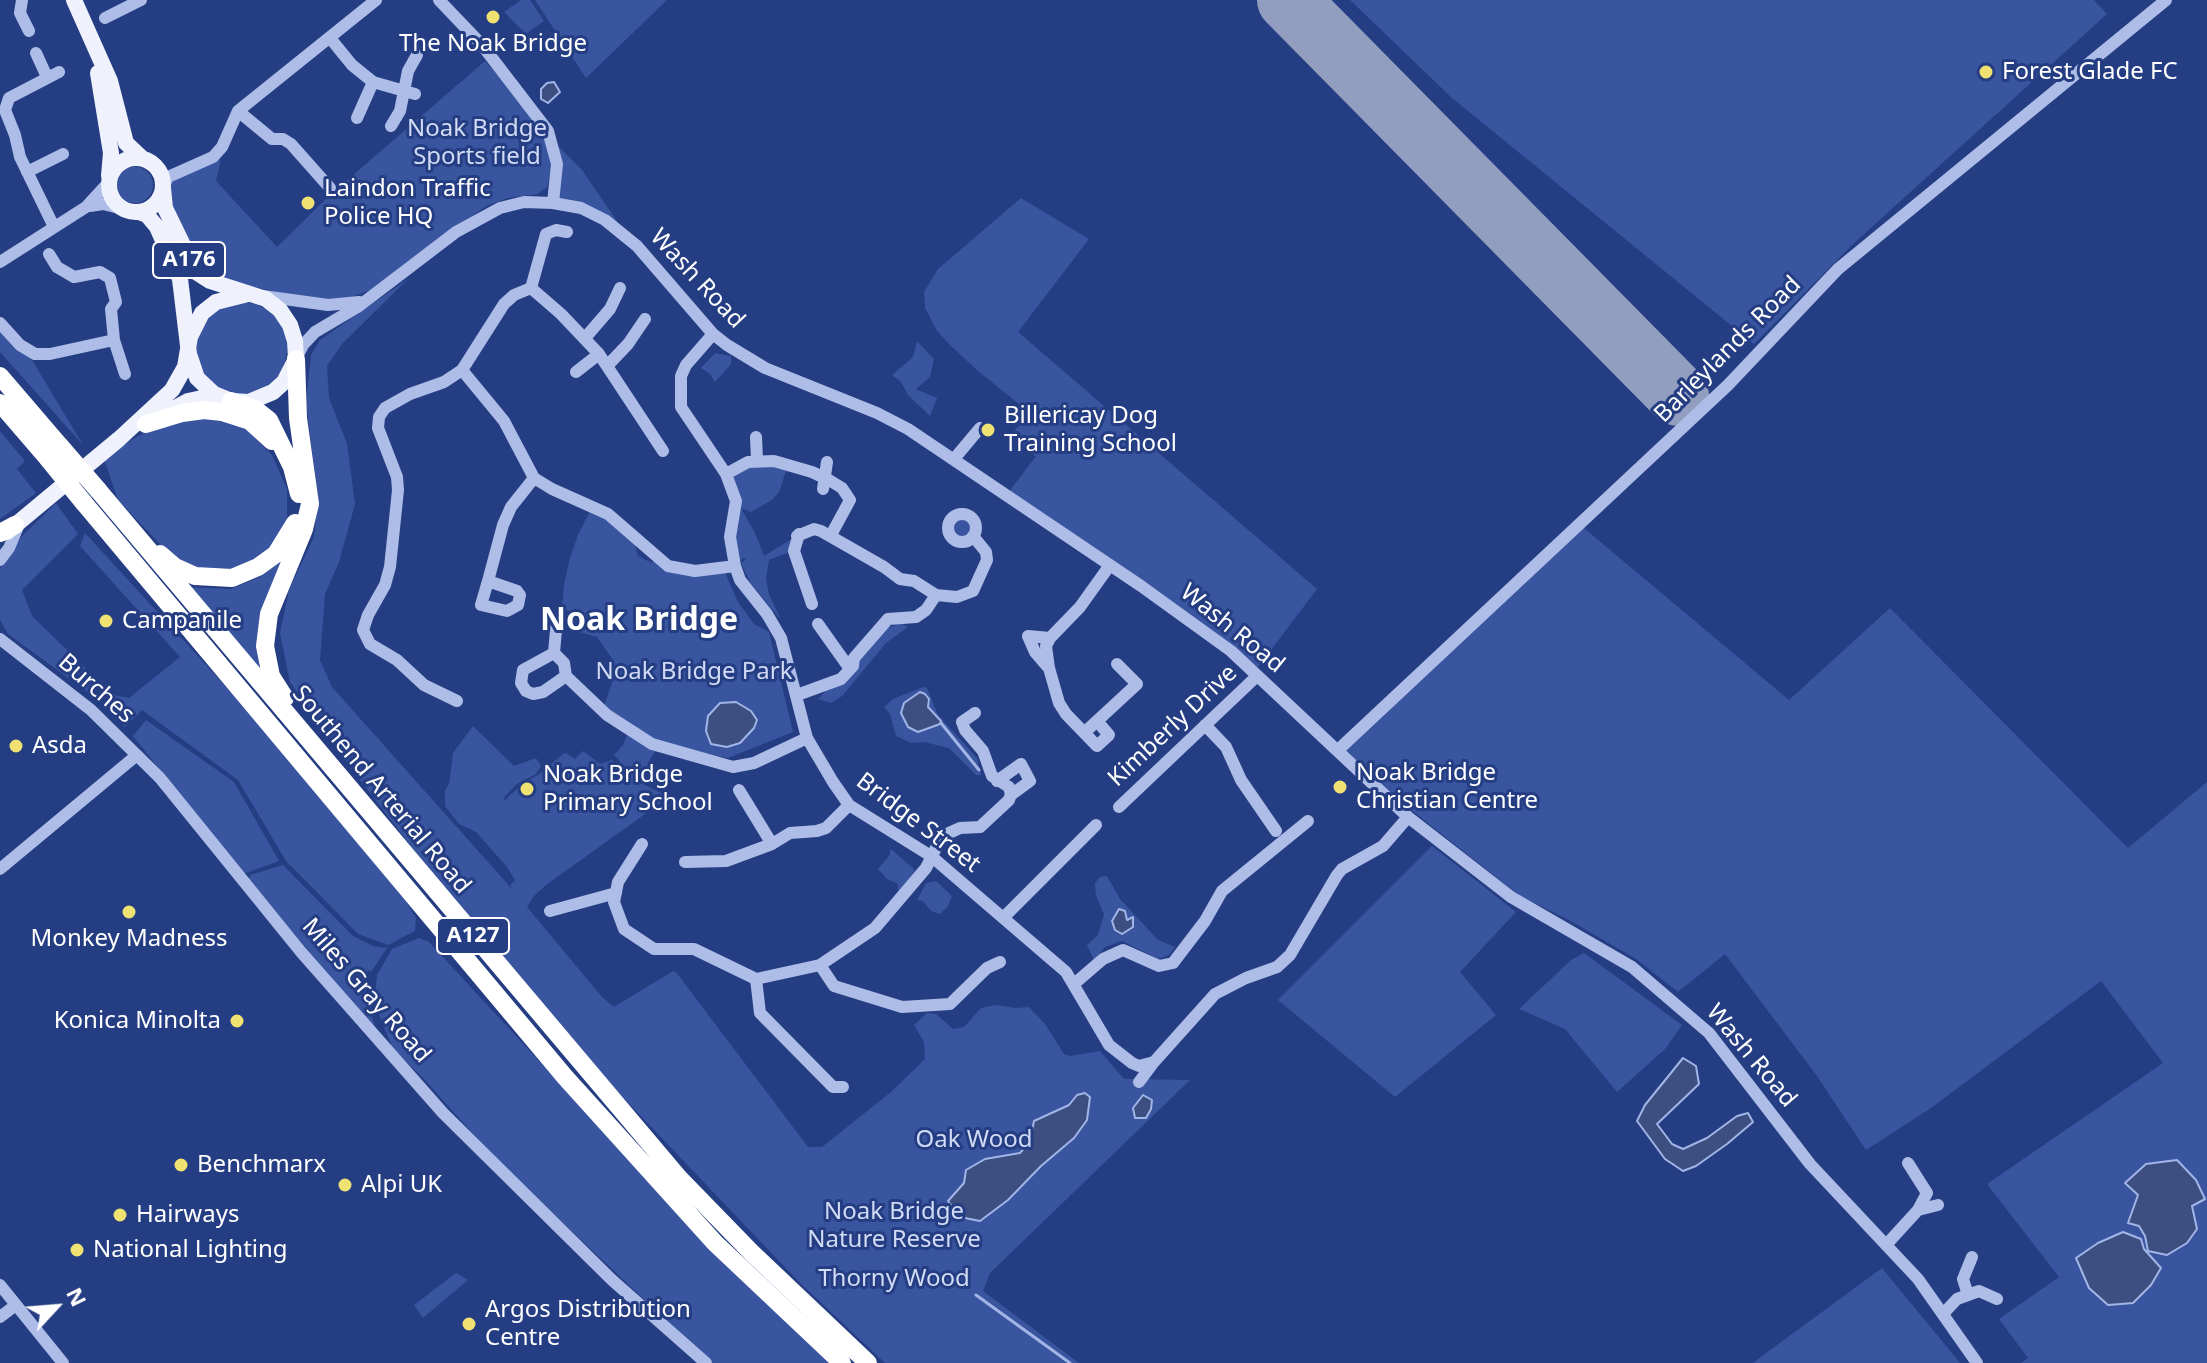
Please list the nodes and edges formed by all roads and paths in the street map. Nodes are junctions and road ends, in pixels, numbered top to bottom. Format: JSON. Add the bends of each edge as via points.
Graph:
{"nodes":[{"id":1,"x":22,"y":0,"type":"edge"},
{"id":2,"x":74,"y":0,"type":"edge"},
{"id":3,"x":141,"y":0,"type":"edge"},
{"id":4,"x":376,"y":0,"type":"edge"},
{"id":5,"x":439,"y":0,"type":"edge"},
{"id":6,"x":2166,"y":0,"type":"edge"},
{"id":7,"x":105,"y":18,"type":"dead end"},
{"id":8,"x":29,"y":31,"type":"dead end"},
{"id":9,"x":330,"y":38,"type":"junction"},
{"id":10,"x":91,"y":44,"type":"junction"},
{"id":11,"x":36,"y":53,"type":"dead end"},
{"id":12,"x":417,"y":55,"type":"dead end"},
{"id":13,"x":373,"y":82,"type":"junction"},
{"id":14,"x":410,"y":92,"type":"junction"},
{"id":15,"x":238,"y":111,"type":"junction"},
{"id":16,"x":357,"y":118,"type":"dead end"},
{"id":17,"x":391,"y":126,"type":"dead end"},
{"id":18,"x":63,"y":154,"type":"dead end"},
{"id":19,"x":143,"y":159,"type":"junction"},
{"id":20,"x":27,"y":172,"type":"junction"},
{"id":21,"x":109,"y":181,"type":"junction"},
{"id":22,"x":163,"y":188,"type":"junction"},
{"id":23,"x":330,"y":188,"type":"dead end"},
{"id":24,"x":553,"y":203,"type":"junction"},
{"id":25,"x":86,"y":207,"type":"junction"},
{"id":26,"x":131,"y":211,"type":"junction"},
{"id":27,"x":54,"y":227,"type":"junction"},
{"id":28,"x":567,"y":232,"type":"dead end"},
{"id":29,"x":49,"y":254,"type":"dead end"},
{"id":30,"x":4,"y":258,"type":"edge"},
{"id":31,"x":531,"y":288,"type":"junction"},
{"id":32,"x":620,"y":288,"type":"dead end"},
{"id":33,"x":256,"y":294,"type":"junction"},
{"id":34,"x":368,"y":299,"type":"junction"},
{"id":35,"x":645,"y":319,"type":"dead end"},
{"id":36,"x":0,"y":323,"type":"edge"},
{"id":37,"x":713,"y":334,"type":"junction"},
{"id":38,"x":585,"y":338,"type":"junction"},
{"id":39,"x":114,"y":340,"type":"junction"},
{"id":40,"x":188,"y":345,"type":"junction"},
{"id":41,"x":599,"y":354,"type":"junction"},
{"id":42,"x":296,"y":359,"type":"junction"},
{"id":43,"x":608,"y":365,"type":"junction"},
{"id":44,"x":462,"y":370,"type":"junction"},
{"id":45,"x":576,"y":372,"type":"dead end"},
{"id":46,"x":125,"y":374,"type":"dead end"},
{"id":47,"x":0,"y":376,"type":"edge"},
{"id":48,"x":231,"y":401,"type":"junction"},
{"id":49,"x":0,"y":403,"type":"edge"},
{"id":50,"x":0,"y":415,"type":"edge"},
{"id":51,"x":146,"y":424,"type":"junction"},
{"id":52,"x":980,"y":428,"type":"dead end"},
{"id":53,"x":756,"y":437,"type":"dead end"},
{"id":54,"x":119,"y":439,"type":"junction"},
{"id":55,"x":663,"y":451,"type":"dead end"},
{"id":56,"x":54,"y":453,"type":"junction"},
{"id":57,"x":954,"y":459,"type":"junction"},
{"id":58,"x":757,"y":460,"type":"junction"},
{"id":59,"x":827,"y":462,"type":"dead end"},
{"id":60,"x":726,"y":474,"type":"junction"},
{"id":61,"x":534,"y":478,"type":"junction"},
{"id":62,"x":824,"y":483,"type":"junction"},
{"id":63,"x":95,"y":496,"type":"junction"},
{"id":64,"x":294,"y":526,"type":"junction"},
{"id":65,"x":7,"y":532,"type":"edge"},
{"id":66,"x":831,"y":535,"type":"junction"},
{"id":67,"x":973,"y":536,"type":"dead end"},
{"id":68,"x":0,"y":560,"type":"edge"},
{"id":69,"x":1110,"y":565,"type":"junction"},
{"id":70,"x":735,"y":566,"type":"junction"},
{"id":71,"x":488,"y":581,"type":"dead end"},
{"id":72,"x":936,"y":595,"type":"junction"},
{"id":73,"x":812,"y":604,"type":"dead end"},
{"id":74,"x":557,"y":618,"type":"dead end"},
{"id":75,"x":818,"y":624,"type":"dead end"},
{"id":76,"x":0,"y":631,"type":"edge"},
{"id":77,"x":1050,"y":638,"type":"junction"},
{"id":78,"x":0,"y":639,"type":"edge"},
{"id":79,"x":0,"y":648,"type":"edge"},
{"id":80,"x":554,"y":653,"type":"junction"},
{"id":81,"x":25,"y":658,"type":"junction"},
{"id":82,"x":1117,"y":664,"type":"dead end"},
{"id":83,"x":1049,"y":668,"type":"junction"},
{"id":84,"x":850,"y":669,"type":"junction"},
{"id":85,"x":566,"y":676,"type":"junction"},
{"id":86,"x":1257,"y":676,"type":"junction"},
{"id":87,"x":797,"y":695,"type":"junction"},
{"id":88,"x":457,"y":701,"type":"dead end"},
{"id":89,"x":975,"y":713,"type":"dead end"},
{"id":90,"x":1205,"y":725,"type":"junction"},
{"id":91,"x":807,"y":738,"type":"junction"},
{"id":92,"x":1338,"y":750,"type":"junction"},
{"id":93,"x":137,"y":755,"type":"junction"},
{"id":94,"x":997,"y":781,"type":"junction"},
{"id":95,"x":739,"y":790,"type":"dead end"},
{"id":96,"x":1010,"y":798,"type":"junction"},
{"id":97,"x":849,"y":805,"type":"junction"},
{"id":98,"x":1119,"y":807,"type":"dead end"},
{"id":99,"x":1023,"y":808,"type":"dead end"},
{"id":100,"x":1408,"y":817,"type":"junction"},
{"id":101,"x":1308,"y":821,"type":"dead end"},
{"id":102,"x":1096,"y":825,"type":"dead end"},
{"id":103,"x":1276,"y":831,"type":"dead end"},
{"id":104,"x":387,"y":835,"type":"junction"},
{"id":105,"x":642,"y":844,"type":"dead end"},
{"id":106,"x":772,"y":844,"type":"junction"},
{"id":107,"x":931,"y":856,"type":"junction"},
{"id":108,"x":685,"y":862,"type":"dead end"},
{"id":109,"x":0,"y":869,"type":"edge"},
{"id":110,"x":616,"y":893,"type":"junction"},
{"id":111,"x":550,"y":911,"type":"dead end"},
{"id":112,"x":1003,"y":918,"type":"junction"},
{"id":113,"x":1000,"y":962,"type":"dead end"},
{"id":114,"x":820,"y":965,"type":"junction"},
{"id":115,"x":756,"y":979,"type":"junction"},
{"id":116,"x":1074,"y":984,"type":"junction"},
{"id":117,"x":1157,"y":1059,"type":"junction"},
{"id":118,"x":1139,"y":1082,"type":"dead end"},
{"id":119,"x":843,"y":1087,"type":"dead end"},
{"id":120,"x":1908,"y":1163,"type":"dead end"},
{"id":121,"x":1938,"y":1205,"type":"dead end"},
{"id":122,"x":1918,"y":1210,"type":"junction"},
{"id":123,"x":1886,"y":1245,"type":"junction"},
{"id":124,"x":1972,"y":1257,"type":"dead end"},
{"id":125,"x":1959,"y":1261,"type":"dead end"},
{"id":126,"x":1963,"y":1279,"type":"junction"},
{"id":127,"x":0,"y":1285,"type":"edge"},
{"id":128,"x":1968,"y":1295,"type":"junction"},
{"id":129,"x":1997,"y":1299,"type":"dead end"},
{"id":130,"x":16,"y":1305,"type":"junction"},
{"id":131,"x":1943,"y":1314,"type":"junction"},
{"id":132,"x":0,"y":1317,"type":"edge"},
{"id":133,"x":63,"y":1363,"type":"edge"},
{"id":134,"x":706,"y":1363,"type":"edge"},
{"id":135,"x":842,"y":1363,"type":"edge"},
{"id":136,"x":868,"y":1363,"type":"edge"},
{"id":137,"x":1977,"y":1363,"type":"edge"}],
"edges":[{"from":1,"to":8,"type":"street","via":[[20,13]]},
{"from":2,"to":10,"type":"main road"},
{"from":3,"to":7,"type":"street"},
{"from":4,"to":9,"type":"street"},
{"from":5,"to":24,"type":"street","via":[[482,45],[548,131],[557,164]]},
{"from":6,"to":92,"type":"street","name":"Barleylands Road","via":[[1838,269],[1728,385]]},
{"from":9,"to":13,"type":"street"},
{"from":9,"to":15,"type":"street"},
{"from":10,"to":19,"type":"main road","via":[[117,101],[126,143]]},
{"from":10,"to":21,"type":"main road","via":[[109,136]]},
{"from":11,"to":20,"type":"street","via":[[53,75],[9,98],[5,110]]},
{"from":12,"to":14,"type":"street","via":[[408,71]]},
{"from":13,"to":14,"type":"street"},
{"from":13,"to":16,"type":"street"},
{"from":14,"to":17,"type":"street"},
{"from":15,"to":22,"type":"street","via":[[213,157],[168,177]]},
{"from":15,"to":23,"type":"street","via":[[272,139],[291,144]]},
{"from":18,"to":20,"type":"street"},
{"from":19,"to":21,"type":"main road","via":[[121,162]]},
{"from":19,"to":22,"type":"main road","via":[[161,173]]},
{"from":20,"to":27,"type":"street"},
{"from":21,"to":25,"type":"street"},
{"from":21,"to":26,"type":"main road","via":[[111,198]]},
{"from":22,"to":26,"type":"main road","via":[[156,203]]},
{"from":22,"to":33,"type":"main road","number":"A176","via":[[165,208],[196,272]]},
{"from":24,"to":34,"type":"street","name":"Wash Road","via":[[514,204],[478,219]]},
{"from":24,"to":37,"type":"street","name":"Wash Road","via":[[593,214],[625,235]]},
{"from":25,"to":26,"type":"street","via":[[103,204]]},
{"from":25,"to":27,"type":"street"},
{"from":26,"to":40,"type":"main road","number":"A176","via":[[147,215],[157,227],[180,279]]},
{"from":27,"to":30,"type":"street"},
{"from":28,"to":31,"type":"street","via":[[546,234]]},
{"from":29,"to":39,"type":"street","via":[[57,267],[74,277],[100,272],[110,278],[116,302],[111,309]]},
{"from":31,"to":38,"type":"street"},
{"from":31,"to":44,"type":"street","via":[[504,304]]},
{"from":32,"to":38,"type":"street"},
{"from":33,"to":34,"type":"street","via":[[328,305]]},
{"from":33,"to":40,"type":"main road","via":[[232,296],[209,307],[195,322]]},
{"from":33,"to":42,"type":"main road","via":[[286,317]]},
{"from":34,"to":42,"type":"street","name":"Wash Road","via":[[309,337]]},
{"from":35,"to":43,"type":"street"},
{"from":36,"to":39,"type":"street","via":[[35,354]]},
{"from":37,"to":57,"type":"street","name":"Wash Road","via":[[765,368],[877,413]]},
{"from":37,"to":60,"type":"street","name":"Bridge Street","via":[[681,376],[681,407]]},
{"from":38,"to":41,"type":"street"},
{"from":39,"to":46,"type":"street"},
{"from":40,"to":48,"type":"main road","via":[[202,384]]},
{"from":40,"to":54,"type":"main road","number":"A176","via":[[178,383]]},
{"from":41,"to":43,"type":"street"},
{"from":41,"to":45,"type":"street"},
{"from":42,"to":48,"type":"main road","via":[[273,392],[249,402]]},
{"from":42,"to":104,"type":"highway","via":[[310,504],[269,614],[267,663],[280,693]]},
{"from":43,"to":55,"type":"street"},
{"from":44,"to":61,"type":"street","via":[[504,421]]},
{"from":44,"to":88,"type":"street","via":[[385,408],[379,417],[398,490],[390,567],[363,630],[370,644],[424,685]]},
{"from":47,"to":56,"type":"highway","name":"Southend Arterial Road","number":"A127"},
{"from":48,"to":51,"type":"main road","number":"A176","via":[[188,401]]},
{"from":48,"to":64,"type":"highway","via":[[255,409],[277,433],[299,490]]},
{"from":49,"to":56,"type":"highway","name":"Southend Arterial Road","number":"A127"},
{"from":50,"to":56,"type":"highway","number":"A127"},
{"from":51,"to":54,"type":"main road","number":"A176"},
{"from":51,"to":64,"type":"highway","via":[[204,410],[258,426],[272,440],[290,477]]},
{"from":52,"to":57,"type":"street"},
{"from":53,"to":58,"type":"street"},
{"from":54,"to":65,"type":"main road","number":"A176"},
{"from":56,"to":63,"type":"highway","name":"Southend Arterial Road","number":"A127","bridge":true},
{"from":57,"to":69,"type":"street","name":"Wash Road"},
{"from":58,"to":60,"type":"street"},
{"from":58,"to":62,"type":"street","via":[[774,461]]},
{"from":59,"to":62,"type":"street"},
{"from":60,"to":70,"type":"street","name":"Bridge Street","via":[[736,501],[730,537]]},
{"from":61,"to":70,"type":"street","via":[[608,514],[668,566],[695,571]]},
{"from":61,"to":71,"type":"street","via":[[511,507]]},
{"from":62,"to":66,"type":"street","via":[[842,488],[850,500]]},
{"from":63,"to":64,"type":"highway","number":"A127","via":[[175,567],[205,578],[232,578],[258,567],[276,554]]},
{"from":63,"to":104,"type":"highway","name":"Southend Arterial Road","number":"A127"},
{"from":63,"to":135,"type":"highway","name":"Southend Arterial Road","number":"A127","via":[[565,1077],[715,1243]]},
{"from":65,"to":68,"type":"street","via":[[9,548]]},
{"from":66,"to":72,"type":"street"},
{"from":66,"to":73,"type":"street","via":[[814,529],[798,535],[794,551]]},
{"from":67,"to":72,"type":"street","via":[[987,560],[973,591],[957,597]]},
{"from":69,"to":77,"type":"street"},
{"from":69,"to":86,"type":"street","name":"Wash Road","via":[[1207,631]]},
{"from":70,"to":87,"type":"street","name":"Bridge Street","via":[[781,638]]},
{"from":72,"to":84,"type":"street","via":[[916,617],[888,619]]},
{"from":74,"to":80,"type":"street"},
{"from":75,"to":84,"type":"street"},
{"from":76,"to":81,"type":"street"},
{"from":77,"to":83,"type":"street","via":[[1045,655]]},
{"from":77,"to":83,"type":"street","via":[[1023,633]]},
{"from":78,"to":81,"type":"street","name":"Burches"},
{"from":79,"to":81,"type":"street","name":"Burches"},
{"from":80,"to":85,"type":"street","via":[[564,663]]},
{"from":80,"to":85,"type":"street","via":[[523,670],[521,683],[533,694]]},
{"from":81,"to":93,"type":"street","name":"Burches"},
{"from":82,"to":83,"type":"street","via":[[1137,684],[1097,721],[1109,735],[1097,746],[1059,703]]},
{"from":84,"to":87,"type":"street","via":[[834,683]]},
{"from":85,"to":91,"type":"street","via":[[636,736],[717,763],[754,763]]},
{"from":86,"to":90,"type":"street","name":"Kimberly Drive"},
{"from":86,"to":92,"type":"street","name":"Wash Road"},
{"from":87,"to":91,"type":"street","name":"Bridge Street"},
{"from":89,"to":94,"type":"street","via":[[962,722]]},
{"from":90,"to":98,"type":"street","name":"Kimberly Drive"},
{"from":90,"to":103,"type":"street","via":[[1239,764],[1241,780]]},
{"from":91,"to":97,"type":"street","name":"Bridge Street"},
{"from":92,"to":100,"type":"street","name":"Wash Road"},
{"from":93,"to":109,"type":"street"},
{"from":93,"to":134,"type":"street","name":"Miles Gray Road","via":[[443,1113],[612,1280]]},
{"from":94,"to":96,"type":"street","via":[[1009,787]]},
{"from":94,"to":96,"type":"street","via":[[1021,764],[1030,781]]},
{"from":95,"to":106,"type":"street"},
{"from":96,"to":99,"type":"street"},
{"from":96,"to":107,"type":"street","via":[[980,827],[949,833]]},
{"from":97,"to":106,"type":"street","via":[[826,828],[790,833]]},
{"from":97,"to":107,"type":"street","name":"Bridge Street"},
{"from":100,"to":117,"type":"street","via":[[1383,846],[1342,869],[1290,955],[1277,967],[1215,994]]},
{"from":100,"to":123,"type":"street","name":"Wash Road","via":[[1511,897],[1632,967],[1709,1033],[1810,1164]]},
{"from":101,"to":116,"type":"street","via":[[1222,891],[1173,963],[1159,966],[1123,950],[1103,959]]},
{"from":102,"to":112,"type":"street"},
{"from":104,"to":136,"type":"highway","name":"Southend Arterial Road","number":"A127","via":[[679,1178]]},
{"from":105,"to":110,"type":"street"},
{"from":106,"to":108,"type":"street","via":[[726,861]]},
{"from":107,"to":112,"type":"street","name":"Bridge Street"},
{"from":107,"to":114,"type":"street","via":[[875,928]]},
{"from":110,"to":111,"type":"street"},
{"from":110,"to":115,"type":"street","via":[[624,929],[654,949],[694,949]]},
{"from":112,"to":116,"type":"street","name":"Bridge Street"},
{"from":113,"to":114,"type":"street","via":[[950,1004],[902,1007],[834,986]]},
{"from":114,"to":115,"type":"street"},
{"from":115,"to":119,"type":"street","via":[[760,1013],[833,1087]]},
{"from":116,"to":117,"type":"street","name":"Bridge Street","via":[[1109,1045],[1139,1066]]},
{"from":117,"to":118,"type":"street"},
{"from":120,"to":122,"type":"street","via":[[1927,1193]]},
{"from":121,"to":122,"type":"street"},
{"from":122,"to":123,"type":"street"},
{"from":123,"to":131,"type":"street","name":"Wash Road"},
{"from":124,"to":126,"type":"street"},
{"from":125,"to":126,"type":"street"},
{"from":126,"to":128,"type":"street"},
{"from":127,"to":130,"type":"street"},
{"from":128,"to":129,"type":"street","via":[[1979,1291]]},
{"from":128,"to":131,"type":"street"},
{"from":130,"to":132,"type":"street"},
{"from":130,"to":133,"type":"street"},
{"from":131,"to":137,"type":"street","name":"Wash Road"}]}
